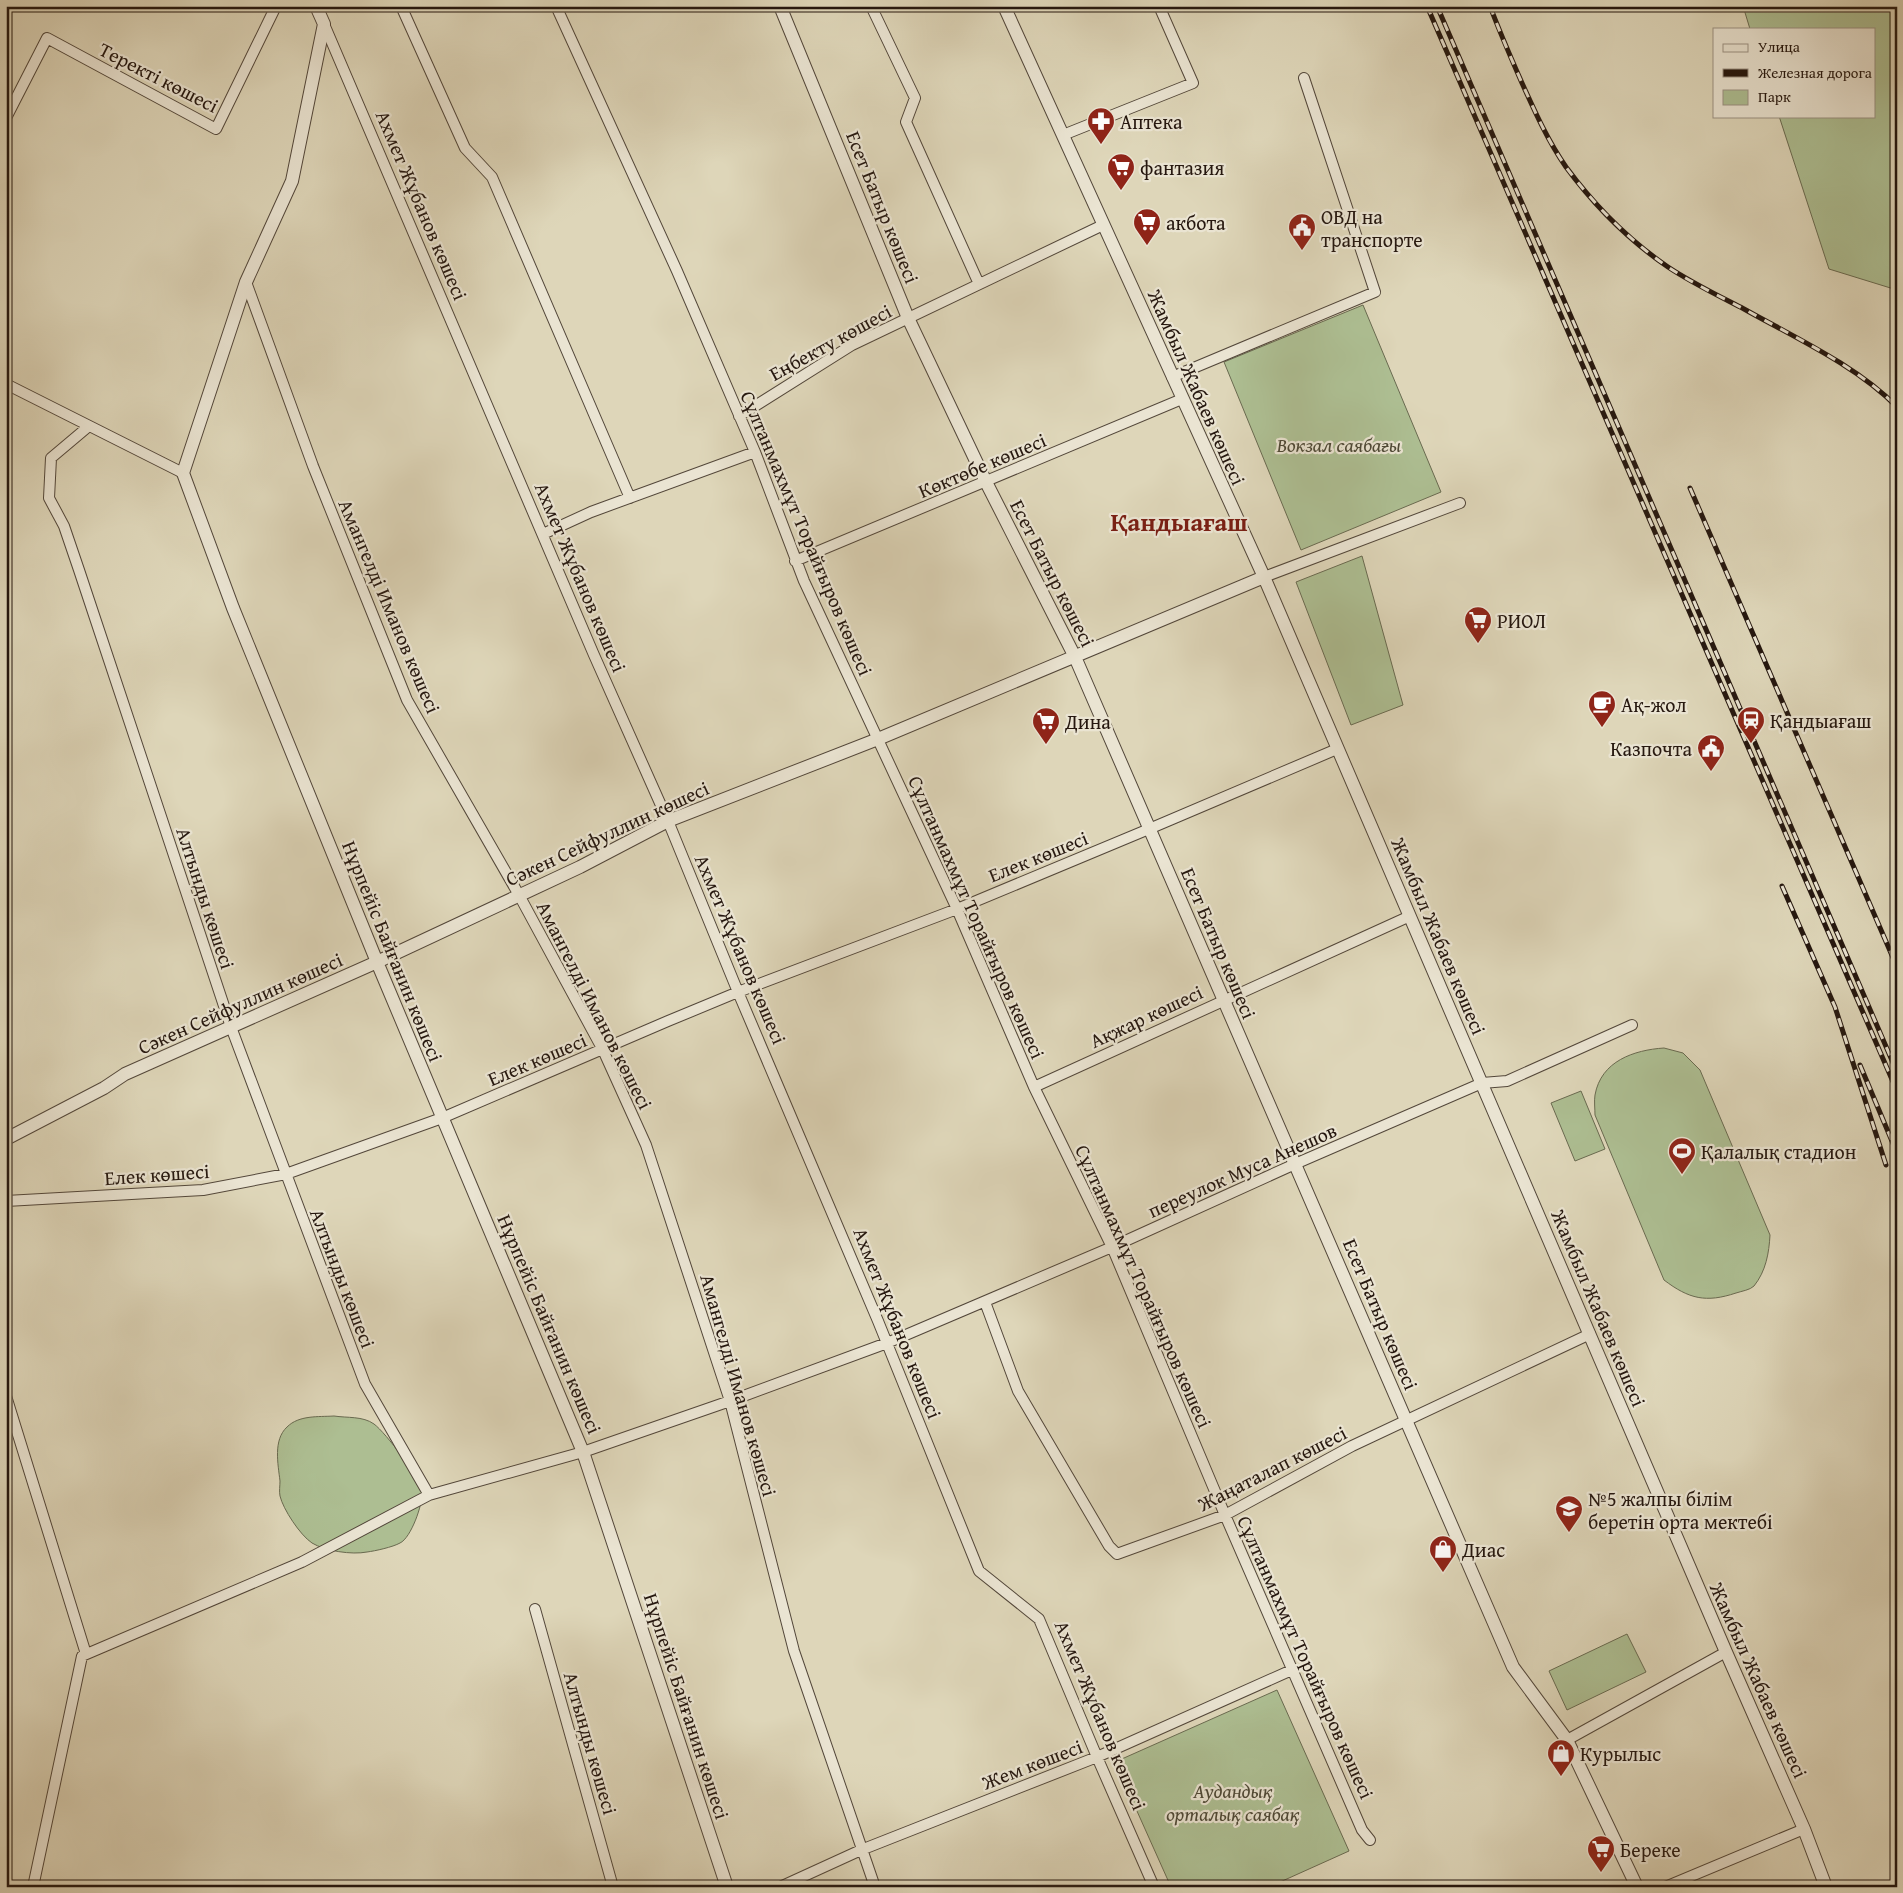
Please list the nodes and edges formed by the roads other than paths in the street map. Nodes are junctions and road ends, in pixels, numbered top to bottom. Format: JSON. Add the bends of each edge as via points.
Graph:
{"nodes":[{"id":1,"x":276,"y":6,"type":"edge"},
{"id":2,"x":316,"y":6,"type":"edge"},
{"id":3,"x":401,"y":6,"type":"edge"},
{"id":4,"x":556,"y":6,"type":"edge"},
{"id":5,"x":780,"y":6,"type":"edge"},
{"id":6,"x":870,"y":6,"type":"edge"},
{"id":7,"x":1004,"y":6,"type":"edge"},
{"id":8,"x":1159,"y":6,"type":"edge"},
{"id":9,"x":324,"y":24,"type":"junction"},
{"id":10,"x":1304,"y":78,"type":"dead end"},
{"id":11,"x":6,"y":118,"type":"edge"},
{"id":12,"x":1062,"y":135,"type":"junction"},
{"id":13,"x":1103,"y":225,"type":"junction"},
{"id":14,"x":246,"y":282,"type":"junction"},
{"id":15,"x":979,"y":284,"type":"junction"},
{"id":16,"x":908,"y":318,"type":"junction"},
{"id":17,"x":1172,"y":377,"type":"junction"},
{"id":18,"x":6,"y":384,"type":"edge"},
{"id":19,"x":1182,"y":399,"type":"junction"},
{"id":20,"x":739,"y":416,"type":"junction"},
{"id":21,"x":90,"y":426,"type":"junction"},
{"id":22,"x":755,"y":452,"type":"junction"},
{"id":23,"x":183,"y":473,"type":"junction"},
{"id":24,"x":986,"y":482,"type":"junction"},
{"id":25,"x":630,"y":498,"type":"junction"},
{"id":26,"x":1460,"y":503,"type":"dead end"},
{"id":27,"x":543,"y":534,"type":"junction"},
{"id":28,"x":795,"y":561,"type":"junction"},
{"id":29,"x":1264,"y":577,"type":"junction"},
{"id":30,"x":1075,"y":657,"type":"junction"},
{"id":31,"x":878,"y":739,"type":"junction"},
{"id":32,"x":1337,"y":749,"type":"junction"},
{"id":33,"x":668,"y":821,"type":"junction"},
{"id":34,"x":1149,"y":829,"type":"junction"},
{"id":35,"x":519,"y":895,"type":"junction"},
{"id":36,"x":956,"y":909,"type":"junction"},
{"id":37,"x":1410,"y":916,"type":"junction"},
{"id":38,"x":377,"y":962,"type":"junction"},
{"id":39,"x":738,"y":992,"type":"junction"},
{"id":40,"x":1224,"y":1000,"type":"junction"},
{"id":41,"x":1632,"y":1025,"type":"dead end"},
{"id":42,"x":231,"y":1027,"type":"junction"},
{"id":43,"x":603,"y":1050,"type":"junction"},
{"id":44,"x":1482,"y":1084,"type":"junction"},
{"id":45,"x":1034,"y":1087,"type":"junction"},
{"id":46,"x":442,"y":1118,"type":"junction"},
{"id":47,"x":6,"y":1139,"type":"edge"},
{"id":48,"x":1295,"y":1164,"type":"junction"},
{"id":49,"x":286,"y":1174,"type":"junction"},
{"id":50,"x":6,"y":1202,"type":"edge"},
{"id":51,"x":1112,"y":1248,"type":"junction"},
{"id":52,"x":985,"y":1302,"type":"junction"},
{"id":53,"x":1590,"y":1334,"type":"junction"},
{"id":54,"x":887,"y":1343,"type":"junction"},
{"id":55,"x":6,"y":1396,"type":"edge"},
{"id":56,"x":730,"y":1401,"type":"junction"},
{"id":57,"x":1406,"y":1421,"type":"junction"},
{"id":58,"x":583,"y":1452,"type":"junction"},
{"id":59,"x":429,"y":1495,"type":"junction"},
{"id":60,"x":1225,"y":1515,"type":"junction"},
{"id":61,"x":535,"y":1609,"type":"dead end"},
{"id":62,"x":1726,"y":1652,"type":"junction"},
{"id":63,"x":86,"y":1654,"type":"junction"},
{"id":64,"x":1294,"y":1669,"type":"junction"},
{"id":65,"x":1567,"y":1740,"type":"junction"},
{"id":66,"x":1097,"y":1757,"type":"junction"},
{"id":67,"x":1804,"y":1829,"type":"junction"},
{"id":68,"x":1370,"y":1840,"type":"dead end"},
{"id":69,"x":861,"y":1850,"type":"junction"},
{"id":70,"x":33,"y":1887,"type":"edge"},
{"id":71,"x":613,"y":1887,"type":"edge"},
{"id":72,"x":727,"y":1887,"type":"edge"},
{"id":73,"x":780,"y":1887,"type":"edge"},
{"id":74,"x":875,"y":1887,"type":"edge"},
{"id":75,"x":1154,"y":1887,"type":"edge"},
{"id":76,"x":1637,"y":1887,"type":"edge"},
{"id":77,"x":1665,"y":1887,"type":"edge"},
{"id":78,"x":1826,"y":1887,"type":"edge"}],
"edges":[{"from":1,"to":11,"type":"street","name":"Теректі көшесі","via":[[216,129],[47,38]]},
{"from":2,"to":9,"type":"street","name":"Ахмет Жұбанов көшесі"},
{"from":3,"to":25,"type":"street","via":[[465,148],[492,177]]},
{"from":4,"to":20,"type":"street","name":"Сұлтанмахмұт Торайғыров көшесі","via":[[678,271]]},
{"from":5,"to":16,"type":"street","name":"Есет Батыр көшесі"},
{"from":6,"to":15,"type":"street","via":[[916,98],[906,122]]},
{"from":7,"to":12,"type":"street","name":"Жамбыл Жабаев көшесі"},
{"from":8,"to":12,"type":"street","via":[[1192,83]]},
{"from":9,"to":14,"type":"street","via":[[292,181]]},
{"from":9,"to":27,"type":"street","name":"Ахмет Жұбанов көшесі"},
{"from":10,"to":17,"type":"street","via":[[1375,292]]},
{"from":12,"to":13,"type":"street","name":"Жамбыл Жабаев көшесі"},
{"from":13,"to":15,"type":"street","name":"Еңбекту көшесі"},
{"from":13,"to":17,"type":"street","name":"Жамбыл Жабаев көшесі"},
{"from":14,"to":23,"type":"street"},
{"from":14,"to":35,"type":"street","name":"Амангелді Иманов көшесі","via":[[313,466],[407,700]]},
{"from":15,"to":16,"type":"street","name":"Еңбекту көшесі"},
{"from":16,"to":20,"type":"street","name":"Еңбекту көшесі","via":[[852,345]]},
{"from":16,"to":24,"type":"street","name":"Есет Батыр көшесі"},
{"from":17,"to":19,"type":"street","name":"Жамбыл Жабаев көшесі"},
{"from":18,"to":21,"type":"street"},
{"from":19,"to":24,"type":"street","name":"Көктөбе көшесі"},
{"from":19,"to":29,"type":"street","name":"Жамбыл Жабаев көшесі"},
{"from":20,"to":22,"type":"street","name":"Сұлтанмахмұт Торайғыров көшесі"},
{"from":21,"to":23,"type":"street"},
{"from":21,"to":42,"type":"street","name":"Алтынды көшесі","via":[[51,458],[49,498],[74,552]]},
{"from":22,"to":25,"type":"street"},
{"from":22,"to":28,"type":"street","name":"Сұлтанмахмұт Торайғыров көшесі"},
{"from":23,"to":38,"type":"street","name":"Нұрпейіс Байғанин көшесі","via":[[233,608]]},
{"from":24,"to":28,"type":"street","name":"Көктөбе көшесі"},
{"from":24,"to":30,"type":"street","name":"Есет Батыр көшесі"},
{"from":25,"to":27,"type":"street"},
{"from":26,"to":29,"type":"street"},
{"from":27,"to":33,"type":"street","name":"Ахмет Жұбанов көшесі"},
{"from":28,"to":31,"type":"street","name":"Сұлтанмахмұт Торайғыров көшесі"},
{"from":29,"to":30,"type":"street","name":"Сәкен Сейфуллин көшесі"},
{"from":29,"to":32,"type":"street","name":"Жамбыл Жабаев көшесі"},
{"from":30,"to":31,"type":"street","name":"Сәкен Сейфуллин көшесі"},
{"from":30,"to":34,"type":"street","name":"Есет Батыр көшесі"},
{"from":31,"to":33,"type":"street","name":"Сәкен Сейфуллин көшесі"},
{"from":31,"to":36,"type":"street","name":"Сұлтанмахмұт Торайғыров көшесі"},
{"from":32,"to":34,"type":"street","name":"Елек көшесі"},
{"from":32,"to":37,"type":"street","name":"Жамбыл Жабаев көшесі"},
{"from":33,"to":35,"type":"street","name":"Сәкен Сейфуллин көшесі"},
{"from":33,"to":39,"type":"street","name":"Ахмет Жұбанов көшесі"},
{"from":34,"to":36,"type":"street","name":"Елек көшесі"},
{"from":34,"to":40,"type":"street","name":"Есет Батыр көшесі"},
{"from":35,"to":38,"type":"street","name":"Сәкен Сейфуллин көшесі"},
{"from":35,"to":43,"type":"street","name":"Амангелді Иманов көшесі"},
{"from":36,"to":39,"type":"street","name":"Елек көшесі"},
{"from":36,"to":45,"type":"street","name":"Сұлтанмахмұт Торайғыров көшесі"},
{"from":37,"to":40,"type":"street","name":"Ақжар көшесі"},
{"from":37,"to":44,"type":"street","name":"Жамбыл Жабаев көшесі"},
{"from":38,"to":42,"type":"street","name":"Сәкен Сейфуллин көшесі"},
{"from":38,"to":46,"type":"street","name":"Нұрпейіс Байғанин көшесі"},
{"from":39,"to":43,"type":"street","name":"Елек көшесі"},
{"from":39,"to":54,"type":"street","name":"Ахмет Жұбанов көшесі"},
{"from":40,"to":45,"type":"street","name":"Ақжар көшесі"},
{"from":40,"to":48,"type":"street","name":"Есет Батыр көшесі"},
{"from":41,"to":44,"type":"street","name":"переулок Муса Анешов","via":[[1507,1081]]},
{"from":42,"to":47,"type":"street","name":"Сәкен Сейфуллин көшесі","via":[[126,1074]]},
{"from":42,"to":49,"type":"street","name":"Алтынды көшесі"},
{"from":43,"to":46,"type":"street","name":"Елек көшесі"},
{"from":43,"to":56,"type":"street","name":"Амангелді Иманов көшесі","via":[[646,1145]]},
{"from":44,"to":48,"type":"street","name":"переулок Муса Анешов"},
{"from":44,"to":53,"type":"street","name":"Жамбыл Жабаев көшесі"},
{"from":45,"to":51,"type":"street","name":"Сұлтанмахмұт Торайғыров көшесі"},
{"from":46,"to":49,"type":"street","name":"Елек көшесі"},
{"from":46,"to":58,"type":"street","name":"Нұрпейіс Байғанин көшесі"},
{"from":48,"to":51,"type":"street","name":"переулок Муса Анешов"},
{"from":48,"to":57,"type":"street","name":"Есет Батыр көшесі"},
{"from":49,"to":50,"type":"street","name":"Елек көшесі","via":[[203,1190]]},
{"from":49,"to":59,"type":"street","name":"Алтынды көшесі","via":[[365,1384]]},
{"from":51,"to":52,"type":"street","name":"переулок Муса Анешов"},
{"from":51,"to":60,"type":"street","name":"Сұлтанмахмұт Торайғыров көшесі"},
{"from":52,"to":54,"type":"street","name":"переулок Муса Анешов"},
{"from":52,"to":60,"type":"street","name":"Жаңаталап көшесі","via":[[1018,1391],[1108,1546],[1117,1554]]},
{"from":53,"to":57,"type":"street","name":"Жаңаталап көшесі"},
{"from":53,"to":62,"type":"street","name":"Жамбыл Жабаев көшесі"},
{"from":54,"to":56,"type":"street","name":"переулок Муса Анешов"},
{"from":54,"to":66,"type":"street","name":"Ахмет Жұбанов көшесі","via":[[979,1571],[1039,1619]]},
{"from":55,"to":63,"type":"street"},
{"from":56,"to":58,"type":"street","name":"переулок Муса Анешов"},
{"from":56,"to":69,"type":"street","name":"Амангелді Иманов көшесі","via":[[794,1651]]},
{"from":57,"to":60,"type":"street","name":"Жаңаталап көшесі","via":[[1352,1446]]},
{"from":57,"to":65,"type":"street","name":"Есет Батыр көшесі","via":[[1514,1667]]},
{"from":58,"to":59,"type":"street","name":"переулок Муса Анешов"},
{"from":58,"to":72,"type":"street","name":"Нұрпейіс Байғанин көшесі"},
{"from":59,"to":63,"type":"street","name":"переулок Муса Анешов","via":[[302,1562]]},
{"from":60,"to":64,"type":"street","name":"Сұлтанмахмұт Торайғыров көшесі"},
{"from":61,"to":71,"type":"street","name":"Алтынды көшесі"},
{"from":62,"to":65,"type":"street"},
{"from":62,"to":67,"type":"street","name":"Жамбыл Жабаев көшесі"},
{"from":63,"to":70,"type":"street","via":[[82,1656]]},
{"from":64,"to":66,"type":"street","name":"Жем көшесі"},
{"from":64,"to":68,"type":"street","name":"Сұлтанмахмұт Торайғыров көшесі","via":[[1362,1830]]},
{"from":65,"to":76,"type":"street","name":"Есет Батыр көшесі"},
{"from":66,"to":69,"type":"street","name":"Жем көшесі"},
{"from":66,"to":75,"type":"street","name":"Ахмет Жұбанов көшесі"},
{"from":67,"to":77,"type":"street"},
{"from":67,"to":78,"type":"street","name":"Жамбыл Жабаев көшесі"},
{"from":69,"to":73,"type":"street","name":"Жем көшесі"},
{"from":69,"to":74,"type":"street","name":"Амангелді Иманов көшесі"}]}
